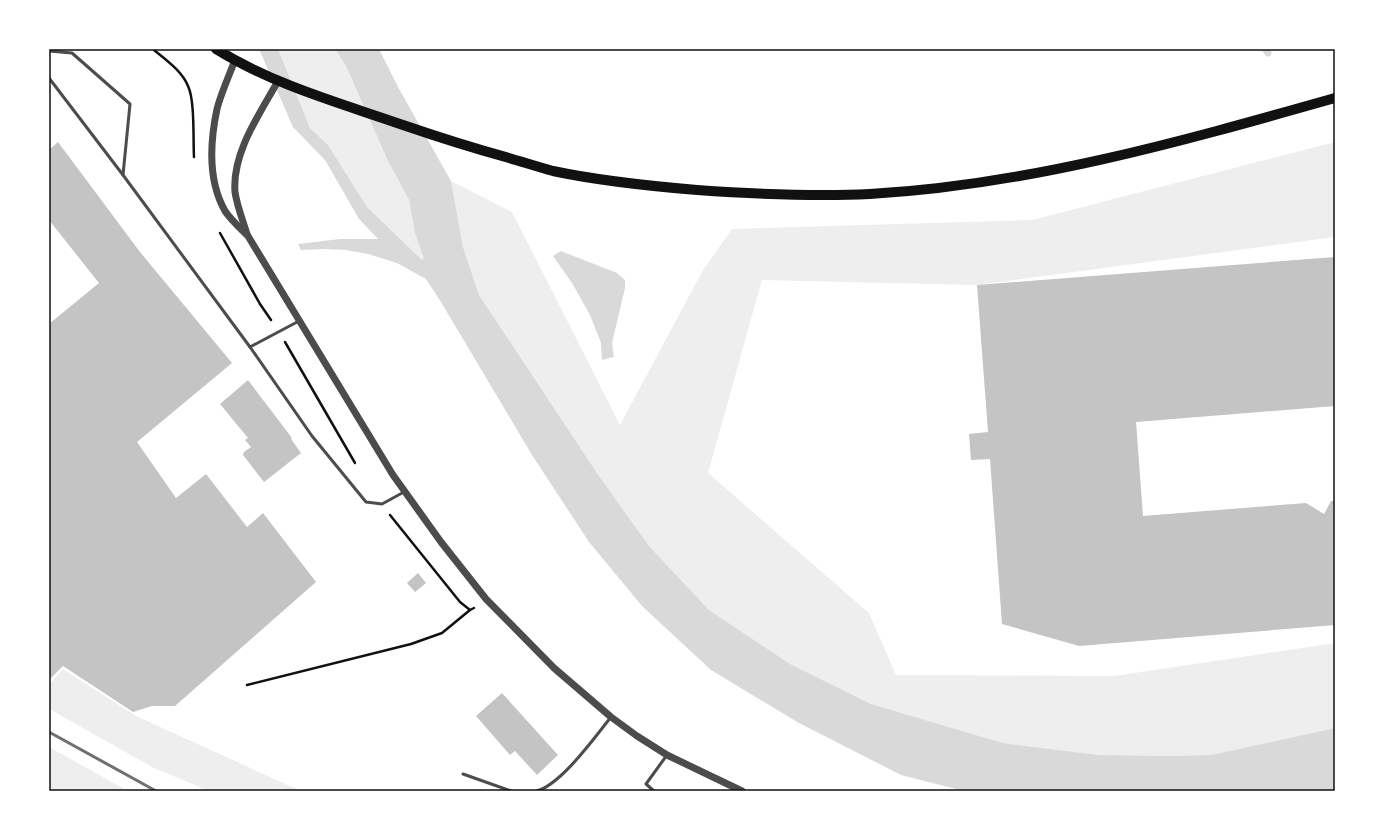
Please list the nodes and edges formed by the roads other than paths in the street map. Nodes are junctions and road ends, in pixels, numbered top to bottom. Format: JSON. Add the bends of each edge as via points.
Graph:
{"nodes":[{"id":1,"x":216,"y":49,"type":"edge"},
{"id":2,"x":49,"y":51,"type":"edge"},
{"id":3,"x":235,"y":60,"type":"junction"},
{"id":4,"x":49,"y":78,"type":"edge"},
{"id":5,"x":278,"y":81,"type":"junction"},
{"id":6,"x":1335,"y":98,"type":"edge"},
{"id":7,"x":123,"y":174,"type":"junction"},
{"id":8,"x":248,"y":236,"type":"junction"},
{"id":9,"x":300,"y":321,"type":"junction"},
{"id":10,"x":250,"y":347,"type":"junction"},
{"id":11,"x":404,"y":492,"type":"junction"},
{"id":12,"x":611,"y":717,"type":"junction"},
{"id":13,"x":667,"y":755,"type":"junction"},
{"id":14,"x":463,"y":774,"type":"dead end"},
{"id":15,"x":544,"y":790,"type":"edge"},
{"id":16,"x":511,"y":791,"type":"edge"},
{"id":17,"x":536,"y":791,"type":"edge"},
{"id":18,"x":654,"y":791,"type":"edge"},
{"id":19,"x":742,"y":791,"type":"edge"}],
"edges":[{"from":1,"to":3,"type":"main road"},
{"from":2,"to":7,"type":"lane","via":[[72,53],[130,104]]},
{"from":3,"to":5,"type":"main road"},
{"from":3,"to":8,"type":"street","via":[[217,108],[212,160],[218,196],[226,212]]},
{"from":4,"to":7,"type":"lane"},
{"from":5,"to":6,"type":"main road","via":[[444,139],[553,171],[638,185],[810,196],[933,188],[1100,161]]},
{"from":5,"to":8,"type":"street","via":[[248,135],[235,180],[235,194]]},
{"from":7,"to":10,"type":"lane"},
{"from":8,"to":9,"type":"street"},
{"from":9,"to":10,"type":"lane"},
{"from":9,"to":11,"type":"street"},
{"from":10,"to":11,"type":"lane","via":[[312,436],[366,502],[382,504]]},
{"from":11,"to":12,"type":"street","via":[[486,599],[554,668]]},
{"from":12,"to":13,"type":"street"},
{"from":12,"to":15,"type":"lane","via":[[571,766]]},
{"from":13,"to":18,"type":"lane","via":[[646,784]]},
{"from":13,"to":19,"type":"street"},
{"from":14,"to":16,"type":"lane"},
{"from":15,"to":17,"type":"lane"}]}
